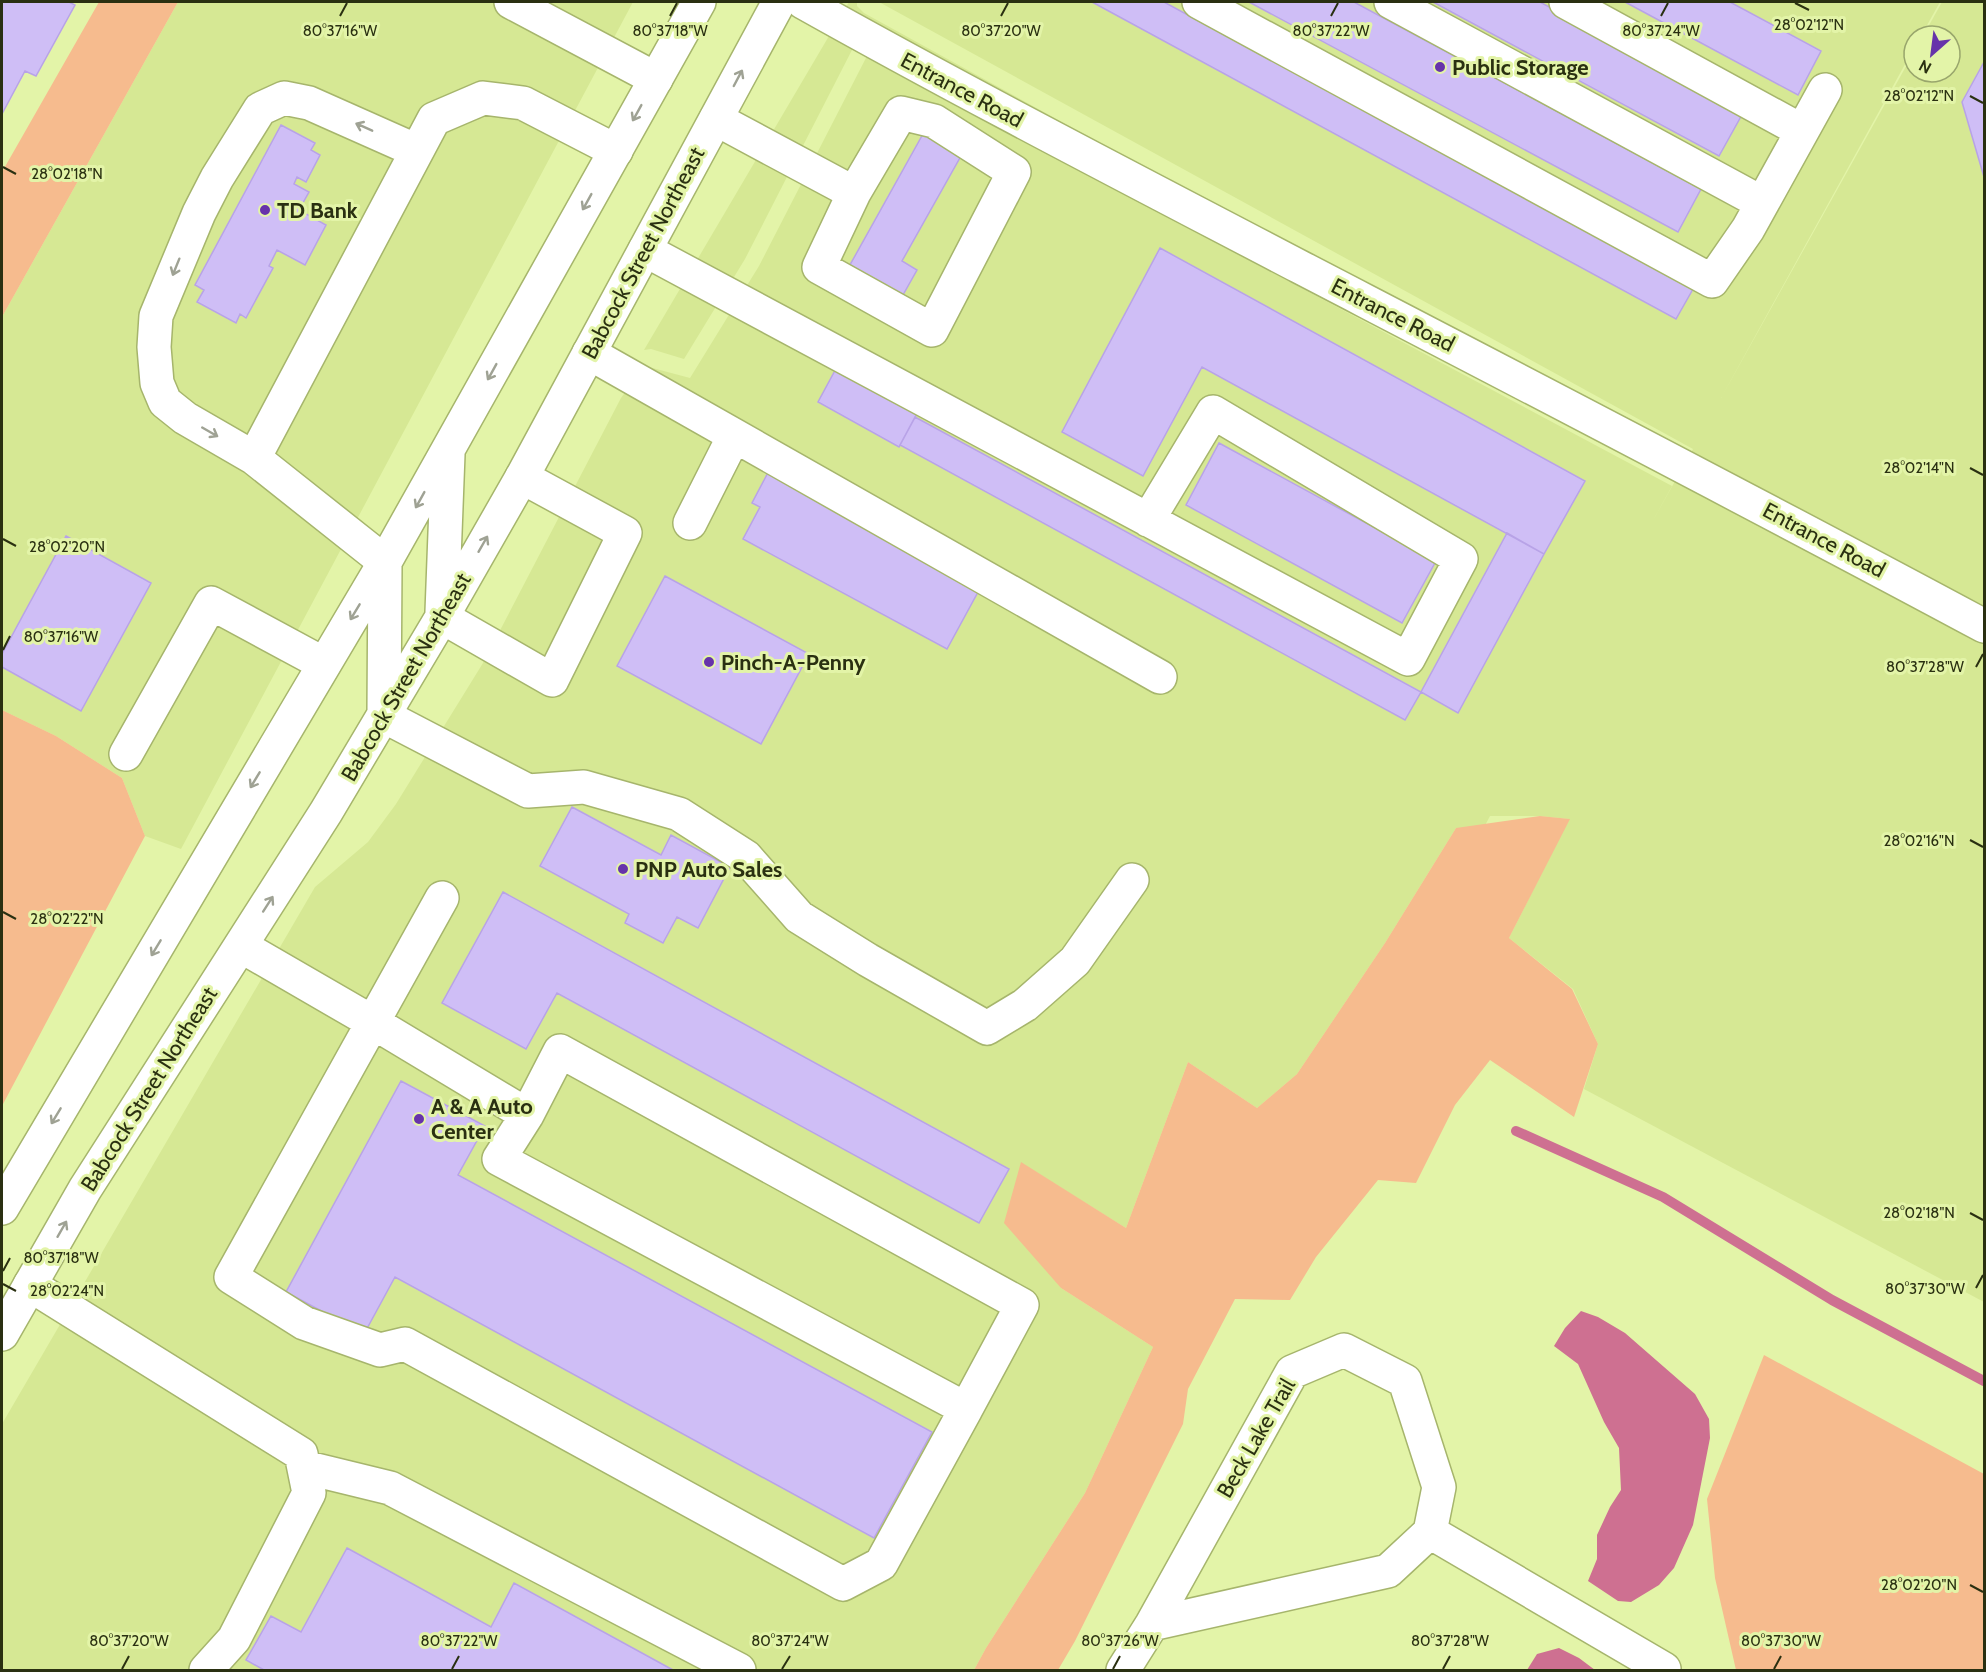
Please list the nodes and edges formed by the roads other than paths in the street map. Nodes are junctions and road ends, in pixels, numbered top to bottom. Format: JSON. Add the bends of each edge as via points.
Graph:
{"nodes":[{"id":1,"x":513,"y":2,"type":"edge"},
{"id":2,"x":699,"y":2,"type":"edge"},
{"id":3,"x":779,"y":2,"type":"edge"},
{"id":4,"x":803,"y":2,"type":"edge"},
{"id":5,"x":1199,"y":2,"type":"edge"},
{"id":6,"x":1391,"y":2,"type":"edge"},
{"id":7,"x":1566,"y":2,"type":"edge"},
{"id":8,"x":656,"y":79,"type":"junction"},
{"id":9,"x":1825,"y":90,"type":"dead end"},
{"id":10,"x":716,"y":119,"type":"junction"},
{"id":11,"x":1802,"y":131,"type":"junction"},
{"id":12,"x":417,"y":151,"type":"junction"},
{"id":13,"x":616,"y":152,"type":"junction"},
{"id":14,"x":854,"y":192,"type":"junction"},
{"id":15,"x":1762,"y":203,"type":"junction"},
{"id":16,"x":645,"y":250,"type":"junction"},
{"id":17,"x":589,"y":353,"type":"junction"},
{"id":18,"x":735,"y":436,"type":"junction"},
{"id":19,"x":448,"y":449,"type":"junction"},
{"id":20,"x":254,"y":458,"type":"junction"},
{"id":21,"x":522,"y":477,"type":"junction"},
{"id":22,"x":1148,"y":520,"type":"junction"},
{"id":23,"x":690,"y":523,"type":"dead end"},
{"id":24,"x":385,"y":562,"type":"junction"},
{"id":25,"x":442,"y":617,"type":"junction"},
{"id":26,"x":1984,"y":626,"type":"edge"},
{"id":27,"x":324,"y":664,"type":"junction"},
{"id":28,"x":1160,"y":677,"type":"dead end"},
{"id":29,"x":384,"y":716,"type":"junction"},
{"id":30,"x":126,"y":754,"type":"dead end"},
{"id":31,"x":1132,"y":880,"type":"dead end"},
{"id":32,"x":442,"y":898,"type":"dead end"},
{"id":33,"x":241,"y":946,"type":"junction"},
{"id":34,"x":374,"y":1023,"type":"junction"},
{"id":35,"x":527,"y":1115,"type":"junction"},
{"id":36,"x":2,"y":1208,"type":"edge"},
{"id":37,"x":30,"y":1285,"type":"junction"},
{"id":38,"x":2,"y":1334,"type":"edge"},
{"id":39,"x":966,"y":1409,"type":"junction"},
{"id":40,"x":303,"y":1467,"type":"junction"},
{"id":41,"x":1430,"y":1532,"type":"junction"},
{"id":42,"x":1152,"y":1624,"type":"junction"},
{"id":43,"x":1664,"y":1669,"type":"dead end"},
{"id":44,"x":206,"y":1671,"type":"edge"},
{"id":45,"x":739,"y":1671,"type":"edge"},
{"id":46,"x":1123,"y":1671,"type":"edge"}],
"edges":[{"from":1,"to":8,"type":"main road"},
{"from":2,"to":8,"type":"main road"},
{"from":10,"to":3,"type":"main road","name":"Babcock Street Northeast","one_way":true},
{"from":4,"to":26,"type":"main road","name":"Entrance Road","via":[[905,60]]},
{"from":5,"to":15,"type":"main road","via":[[1712,281]]},
{"from":6,"to":15,"type":"main road"},
{"from":7,"to":11,"type":"main road"},
{"from":8,"to":13,"type":"main road","one_way":true},
{"from":9,"to":11,"type":"main road"},
{"from":10,"to":14,"type":"main road"},
{"from":10,"to":16,"type":"main road","name":"Babcock Street Northeast"},
{"from":11,"to":15,"type":"main road"},
{"from":12,"to":13,"type":"main road","via":[[434,119],[483,98],[523,104]]},
{"from":12,"to":20,"type":"main road"},
{"from":12,"to":20,"type":"main road","one_way":true,"via":[[309,103],[284,98],[260,109],[199,213],[156,316],[156,383],[165,402],[185,418]]},
{"from":13,"to":19,"type":"main road","one_way":true},
{"from":14,"to":14,"type":"main road","via":[[819,267],[932,330],[1014,172],[934,121],[901,113]]},
{"from":16,"to":17,"type":"main road","name":"Babcock Street Northeast"},
{"from":16,"to":22,"type":"main road"},
{"from":17,"to":18,"type":"main road"},
{"from":17,"to":21,"type":"main road","name":"Babcock Street Northeast"},
{"from":18,"to":23,"type":"main road"},
{"from":18,"to":28,"type":"main road"},
{"from":19,"to":24,"type":"main road","one_way":true},
{"from":19,"to":25,"type":"main road"},
{"from":20,"to":24,"type":"main road"},
{"from":25,"to":21,"type":"main road","name":"Babcock Street Northeast","one_way":true},
{"from":21,"to":25,"type":"main road","via":[[625,532],[552,680]]},
{"from":22,"to":22,"type":"main road","via":[[1408,659],[1461,559],[1212,412]]},
{"from":24,"to":27,"type":"main road","one_way":true},
{"from":24,"to":29,"type":"main road"},
{"from":25,"to":29,"type":"main road","name":"Babcock Street Northeast"},
{"from":27,"to":30,"type":"main road","via":[[211,603]]},
{"from":27,"to":36,"type":"main road","one_way":true},
{"from":29,"to":31,"type":"main road","via":[[528,791],[584,787],[679,814],[746,857],[799,917],[987,1028],[1026,1005],[1075,961]]},
{"from":33,"to":29,"type":"main road","name":"Babcock Street Northeast","one_way":true},
{"from":32,"to":34,"type":"main road"},
{"from":33,"to":34,"type":"main road"},
{"from":37,"to":33,"type":"main road","name":"Babcock Street Northeast","one_way":true,"via":[[85,1189]]},
{"from":34,"to":35,"type":"main road"},
{"from":34,"to":39,"type":"main road","via":[[231,1277],[304,1323],[380,1350],[405,1344],[843,1584],[881,1564]]},
{"from":35,"to":39,"type":"main road","via":[[499,1159]]},
{"from":35,"to":39,"type":"main road","via":[[560,1051],[1022,1305]]},
{"from":37,"to":38,"type":"main road","name":"Babcock Street Northeast"},
{"from":37,"to":40,"type":"main road","via":[[301,1454]]},
{"from":40,"to":44,"type":"main road","via":[[309,1493],[234,1639]]},
{"from":40,"to":45,"type":"main road","via":[[390,1488]]},
{"from":41,"to":42,"type":"main road","via":[[1388,1571]]},
{"from":41,"to":42,"type":"main road","name":"Beck Lake Trail","via":[[1439,1486],[1405,1381],[1344,1350],[1292,1372]]},
{"from":41,"to":43,"type":"main road"},
{"from":42,"to":46,"type":"main road","name":"Beck Lake Trail"}]}
